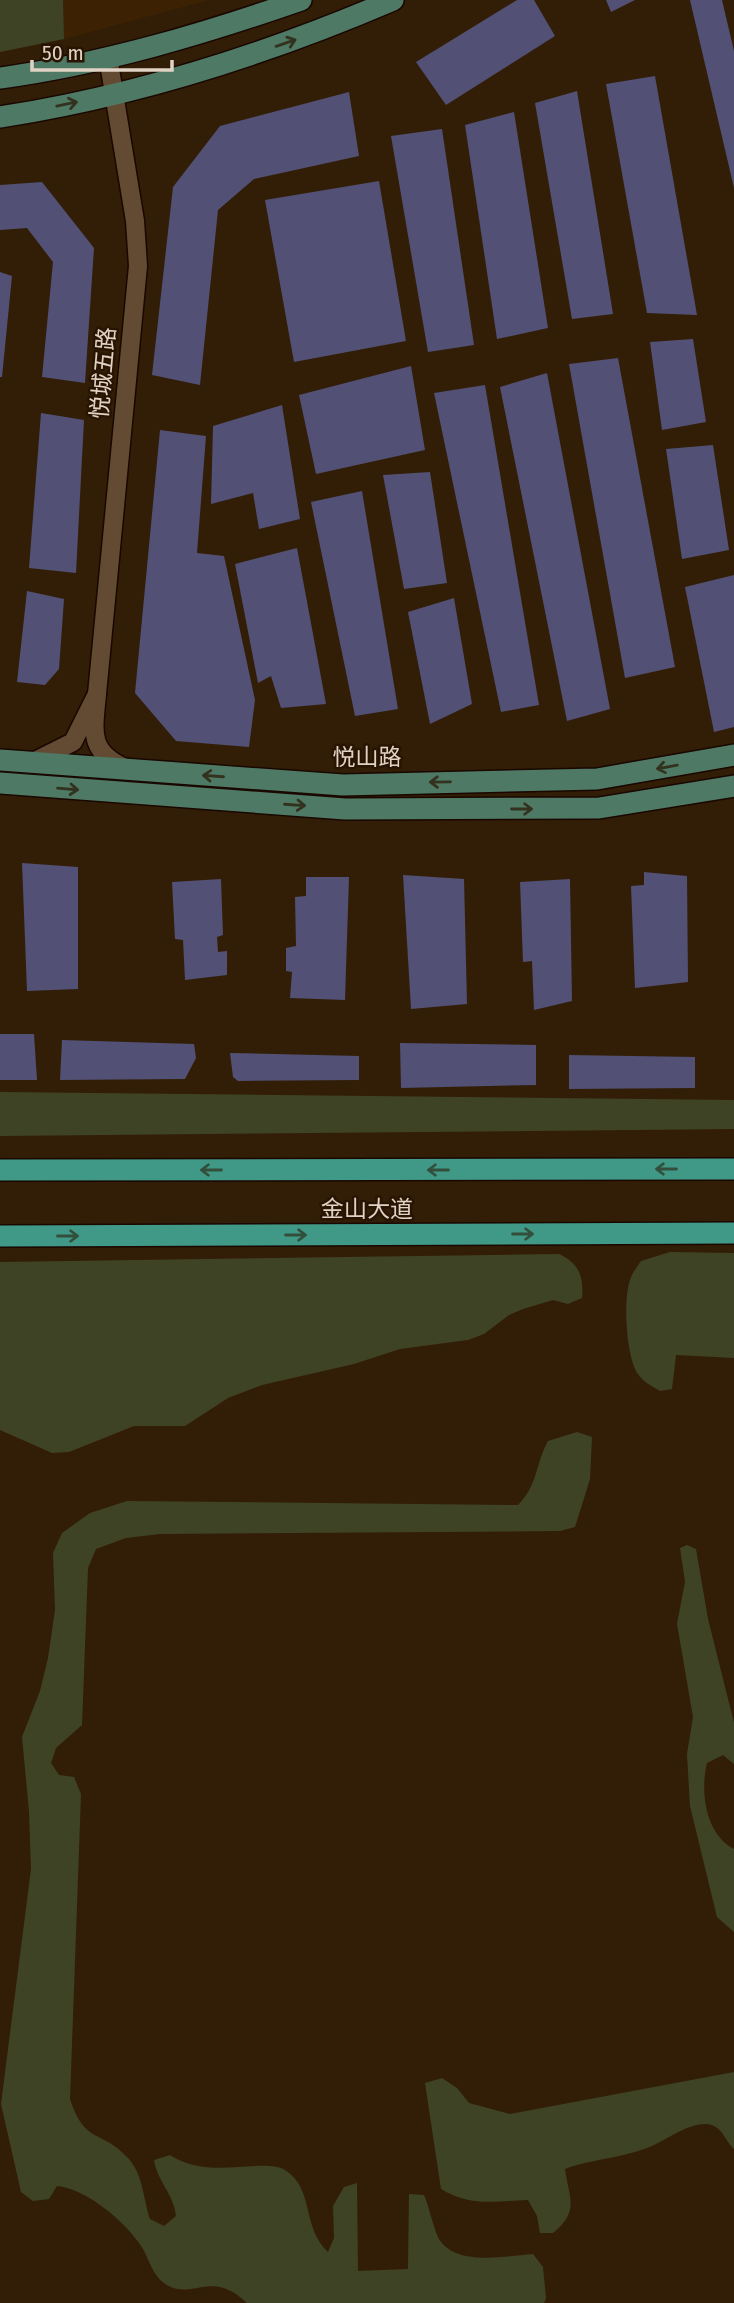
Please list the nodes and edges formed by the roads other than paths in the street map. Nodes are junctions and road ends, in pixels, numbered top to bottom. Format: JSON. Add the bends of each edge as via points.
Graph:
{"nodes":[{"id":1,"x":301,"y":0,"type":"edge"},
{"id":2,"x":393,"y":0,"type":"edge"},
{"id":3,"x":108,"y":57,"type":"junction"},
{"id":4,"x":0,"y":78,"type":"edge"},
{"id":5,"x":116,"y":94,"type":"junction"},
{"id":6,"x":0,"y":117,"type":"edge"},
{"id":7,"x":97,"y":694,"type":"junction"},
{"id":8,"x":734,"y":755,"type":"edge"},
{"id":9,"x":0,"y":760,"type":"edge"},
{"id":10,"x":32,"y":763,"type":"junction"},
{"id":11,"x":131,"y":771,"type":"junction"},
{"id":12,"x":0,"y":783,"type":"edge"},
{"id":13,"x":734,"y":786,"type":"edge"},
{"id":14,"x":734,"y":1168,"type":"edge"},
{"id":15,"x":0,"y":1170,"type":"edge"},
{"id":16,"x":734,"y":1233,"type":"edge"},
{"id":17,"x":0,"y":1236,"type":"edge"}],
"edges":[{"from":1,"to":3,"type":"main road","via":[[205,33]]},
{"from":5,"to":2,"type":"main road","one_way":true,"via":[[215,68]]},
{"from":3,"to":4,"type":"main road"},
{"from":3,"to":5,"type":"street","name":"悦城五路"},
{"from":6,"to":5,"type":"main road","one_way":true},
{"from":5,"to":7,"type":"street","name":"悦城五路","via":[[138,266]]},
{"from":7,"to":10,"type":"street","via":[[73,742]]},
{"from":7,"to":11,"type":"street","name":"悦城五路","via":[[97,746]]},
{"from":8,"to":11,"type":"main road","name":"悦山路","one_way":true,"via":[[597,779],[343,785]]},
{"from":9,"to":10,"type":"main road","name":"悦山路"},
{"from":10,"to":11,"type":"main road","name":"悦山路"},
{"from":12,"to":13,"type":"main road","one_way":true,"via":[[345,809],[599,808]]},
{"from":14,"to":15,"type":"highway","name":"金山大道","one_way":true},
{"from":17,"to":16,"type":"highway","name":"金山大道","one_way":true}]}
